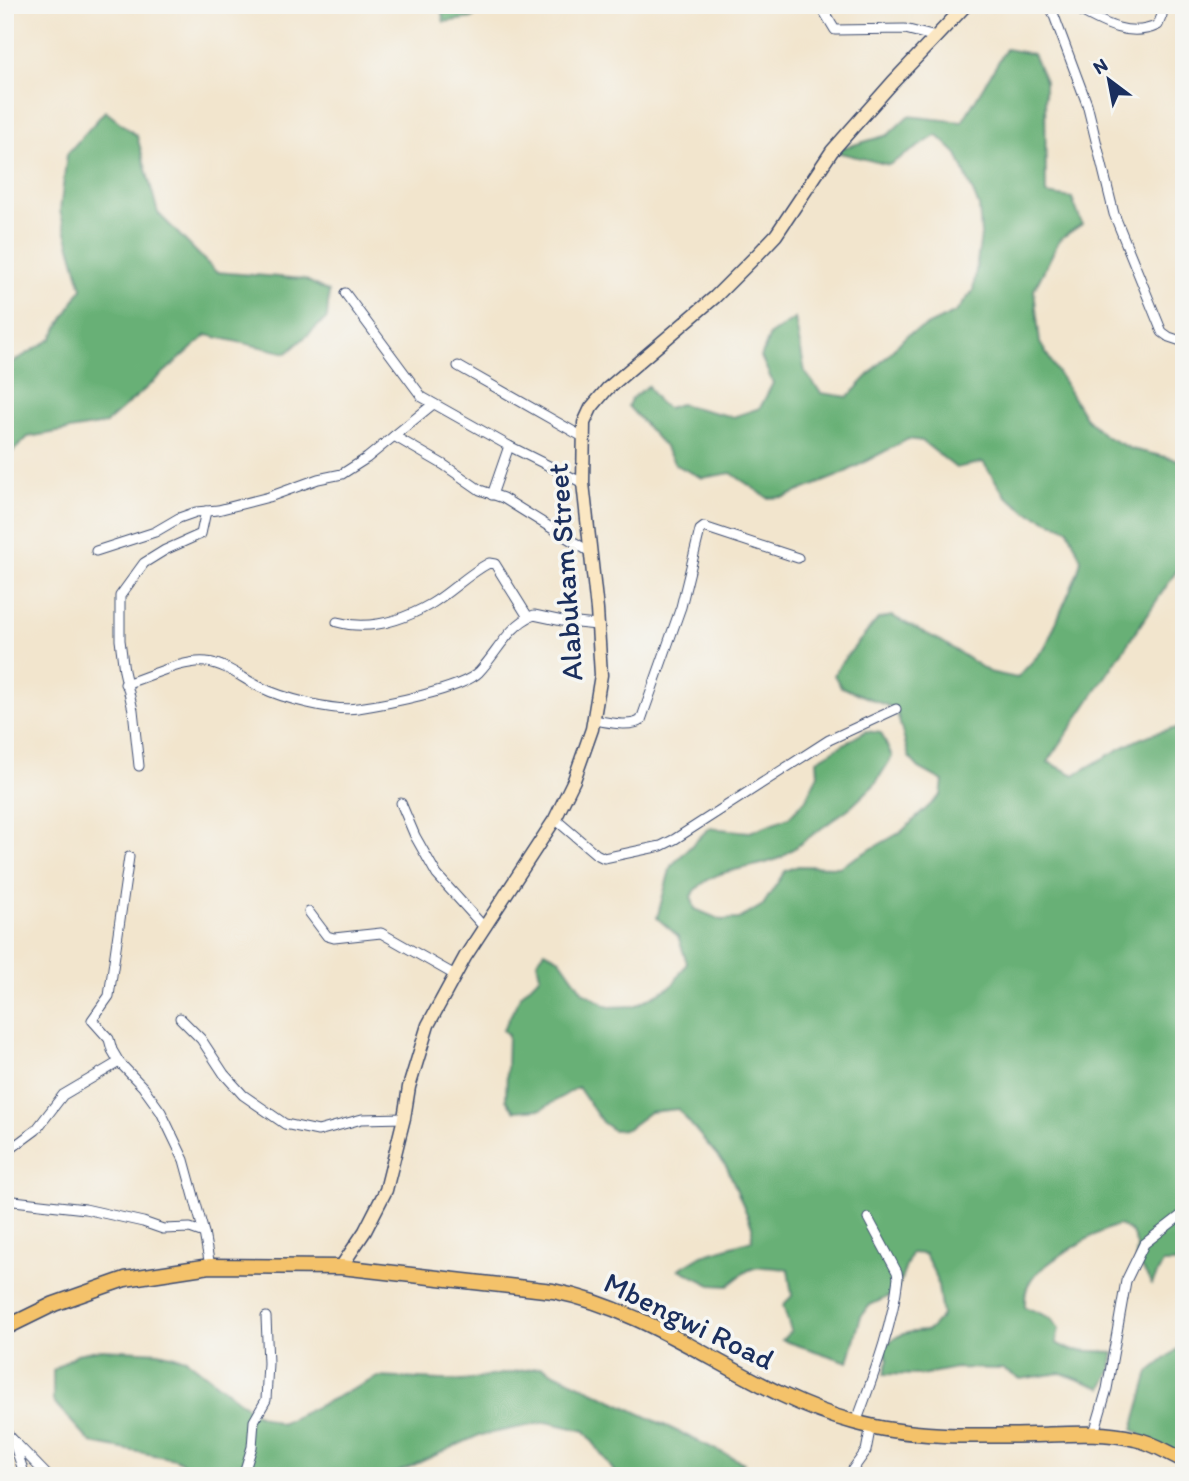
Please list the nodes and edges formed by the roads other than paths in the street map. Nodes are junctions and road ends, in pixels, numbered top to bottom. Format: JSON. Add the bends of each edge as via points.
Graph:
{"nodes":[{"id":1,"x":820,"y":5,"type":"edge"},
{"id":2,"x":966,"y":5,"type":"edge"},
{"id":3,"x":1049,"y":5,"type":"edge"},
{"id":4,"x":1070,"y":5,"type":"edge"},
{"id":5,"x":1161,"y":5,"type":"edge"},
{"id":6,"x":936,"y":37,"type":"junction"},
{"id":7,"x":345,"y":293,"type":"dead end"},
{"id":8,"x":1184,"y":342,"type":"edge"},
{"id":9,"x":458,"y":366,"type":"dead end"},
{"id":10,"x":432,"y":404,"type":"junction"},
{"id":11,"x":394,"y":436,"type":"junction"},
{"id":12,"x":583,"y":437,"type":"junction"},
{"id":13,"x":509,"y":446,"type":"junction"},
{"id":14,"x":583,"y":483,"type":"junction"},
{"id":15,"x":492,"y":495,"type":"junction"},
{"id":16,"x":206,"y":511,"type":"junction"},
{"id":17,"x":96,"y":551,"type":"dead end"},
{"id":18,"x":590,"y":552,"type":"junction"},
{"id":19,"x":798,"y":558,"type":"dead end"},
{"id":20,"x":528,"y":617,"type":"junction"},
{"id":21,"x":337,"y":622,"type":"dead end"},
{"id":22,"x":597,"y":625,"type":"junction"},
{"id":23,"x":125,"y":684,"type":"junction"},
{"id":24,"x":896,"y":709,"type":"dead end"},
{"id":25,"x":594,"y":720,"type":"junction"},
{"id":26,"x":139,"y":766,"type":"dead end"},
{"id":27,"x":401,"y":803,"type":"dead end"},
{"id":28,"x":555,"y":819,"type":"junction"},
{"id":29,"x":129,"y":857,"type":"dead end"},
{"id":30,"x":309,"y":912,"type":"dead end"},
{"id":31,"x":484,"y":927,"type":"junction"},
{"id":32,"x":455,"y":975,"type":"junction"},
{"id":33,"x":180,"y":1018,"type":"dead end"},
{"id":34,"x":120,"y":1062,"type":"junction"},
{"id":35,"x":404,"y":1118,"type":"junction"},
{"id":36,"x":5,"y":1153,"type":"edge"},
{"id":37,"x":5,"y":1200,"type":"edge"},
{"id":38,"x":1184,"y":1213,"type":"edge"},
{"id":39,"x":868,"y":1218,"type":"dead end"},
{"id":40,"x":204,"y":1233,"type":"junction"},
{"id":41,"x":210,"y":1266,"type":"junction"},
{"id":42,"x":341,"y":1267,"type":"junction"},
{"id":43,"x":266,"y":1317,"type":"dead end"},
{"id":44,"x":5,"y":1328,"type":"edge"},
{"id":45,"x":856,"y":1423,"type":"junction"},
{"id":46,"x":871,"y":1425,"type":"junction"},
{"id":47,"x":5,"y":1431,"type":"edge"},
{"id":48,"x":1094,"y":1433,"type":"junction"},
{"id":49,"x":13,"y":1440,"type":"junction"},
{"id":50,"x":1184,"y":1460,"type":"edge"},
{"id":51,"x":25,"y":1476,"type":"edge"},
{"id":52,"x":48,"y":1476,"type":"edge"},
{"id":53,"x":243,"y":1476,"type":"edge"},
{"id":54,"x":848,"y":1476,"type":"edge"}],
"edges":[{"from":1,"to":6,"type":"street","via":[[835,30],[905,30]]},
{"from":2,"to":6,"type":"street","name":"Alabukam Street"},
{"from":3,"to":8,"type":"street","via":[[1087,104],[1114,214],[1162,332]]},
{"from":4,"to":5,"type":"street","via":[[1116,29],[1130,31],[1158,25]]},
{"from":6,"to":12,"type":"street","name":"Alabukam Street","via":[[832,151],[776,235],[715,297],[607,389],[591,408]]},
{"from":7,"to":10,"type":"street","via":[[411,385]]},
{"from":9,"to":12,"type":"street"},
{"from":10,"to":11,"type":"street"},
{"from":10,"to":13,"type":"street"},
{"from":11,"to":15,"type":"street"},
{"from":11,"to":16,"type":"street","via":[[342,474]]},
{"from":12,"to":14,"type":"street","name":"Alabukam Street"},
{"from":13,"to":14,"type":"street"},
{"from":13,"to":15,"type":"street"},
{"from":14,"to":18,"type":"street","name":"Alabukam Street"},
{"from":15,"to":18,"type":"street"},
{"from":16,"to":17,"type":"street"},
{"from":16,"to":23,"type":"street","via":[[201,534],[144,564],[120,596]]},
{"from":18,"to":22,"type":"street","name":"Alabukam Street"},
{"from":19,"to":25,"type":"street","via":[[704,527],[700,530],[681,607],[642,720],[629,724]]},
{"from":20,"to":21,"type":"street","via":[[495,564],[489,563],[431,604],[402,617],[355,627]]},
{"from":20,"to":22,"type":"street"},
{"from":20,"to":23,"type":"street","via":[[472,677],[423,695],[354,709],[298,702],[207,662],[186,664]]},
{"from":22,"to":25,"type":"street","name":"Alabukam Street","via":[[601,675]]},
{"from":23,"to":26,"type":"street","via":[[133,710]]},
{"from":24,"to":28,"type":"street","via":[[829,740],[662,846],[604,858]]},
{"from":25,"to":28,"type":"street","name":"Alabukam Street"},
{"from":27,"to":31,"type":"street","via":[[437,875]]},
{"from":28,"to":31,"type":"street","name":"Alabukam Street"},
{"from":29,"to":34,"type":"street","via":[[113,979],[109,996],[92,1020],[109,1039]]},
{"from":30,"to":32,"type":"street","via":[[327,936],[381,933]]},
{"from":31,"to":32,"type":"street","name":"Alabukam Street"},
{"from":32,"to":35,"type":"street","name":"Alabukam Street","via":[[421,1044]]},
{"from":33,"to":35,"type":"street","via":[[243,1095],[285,1124],[318,1131],[362,1119]]},
{"from":34,"to":36,"type":"street","via":[[63,1095],[36,1130]]},
{"from":34,"to":40,"type":"street","via":[[161,1112],[184,1160]]},
{"from":35,"to":42,"type":"street","name":"Alabukam Street","via":[[386,1190]]},
{"from":37,"to":40,"type":"street","via":[[85,1209],[163,1229],[190,1228]]},
{"from":38,"to":48,"type":"street","via":[[1144,1244],[1126,1281],[1109,1380]]},
{"from":39,"to":45,"type":"street","via":[[898,1278],[889,1327]]},
{"from":40,"to":41,"type":"street"},
{"from":41,"to":42,"type":"main road","name":"Mbengwi Road"},
{"from":41,"to":44,"type":"main road","name":"Mbengwi Road","via":[[125,1279],[54,1304]]},
{"from":42,"to":45,"type":"main road","name":"Mbengwi Road","via":[[583,1297],[679,1340],[805,1406]]},
{"from":43,"to":53,"type":"street","via":[[266,1401],[254,1421]]},
{"from":45,"to":46,"type":"main road","name":"Mbengwi Road"},
{"from":46,"to":48,"type":"main road","name":"Mbengwi Road","via":[[987,1436]]},
{"from":46,"to":54,"type":"street","via":[[866,1451]]},
{"from":47,"to":49,"type":"street"},
{"from":48,"to":50,"type":"main road","name":"Mbengwi Road","via":[[1138,1439]]},
{"from":49,"to":51,"type":"street"},
{"from":49,"to":52,"type":"street"}]}
